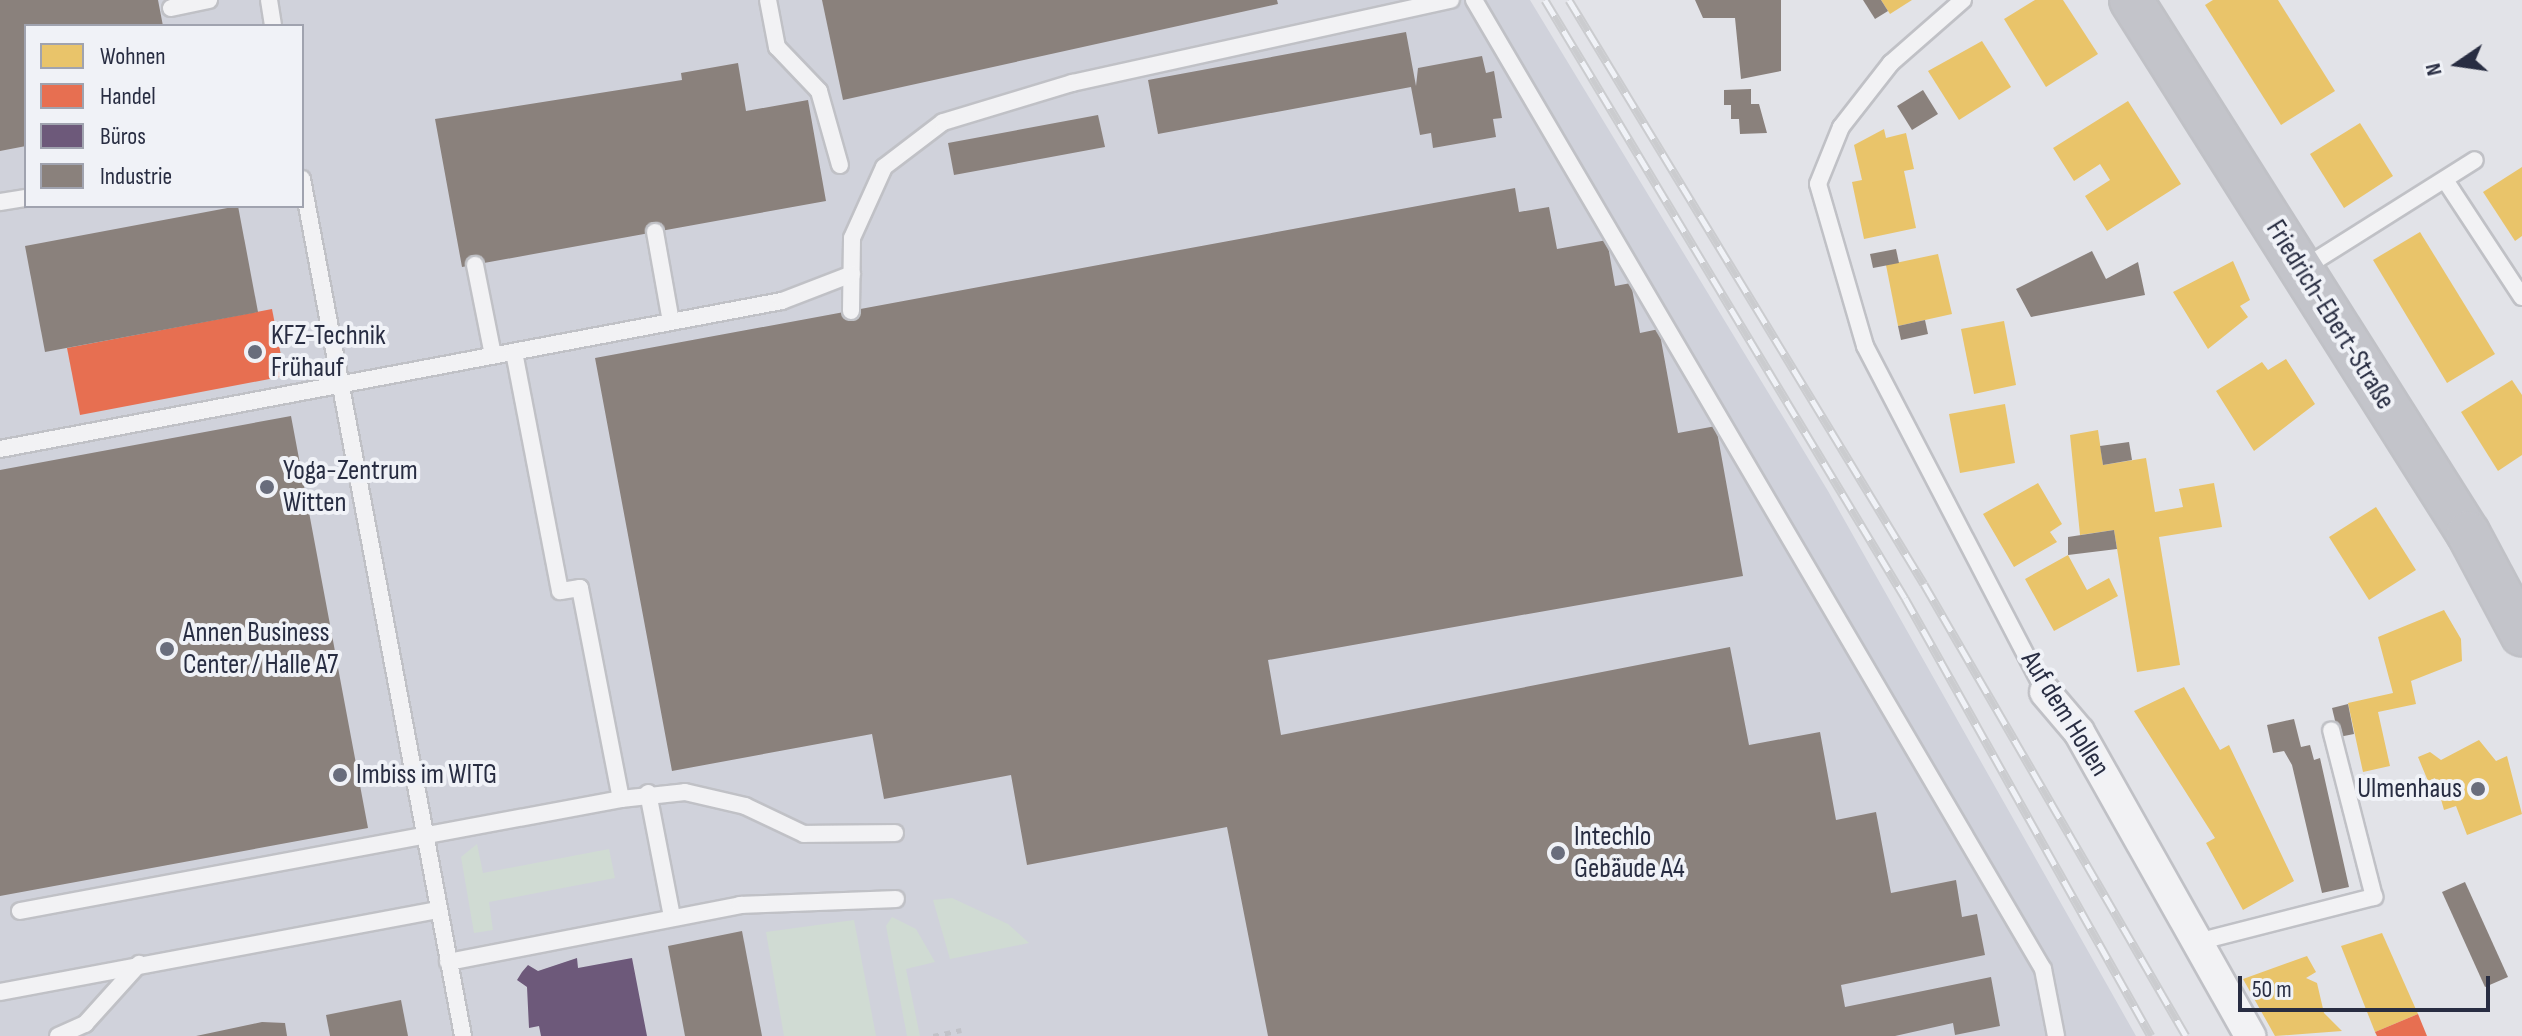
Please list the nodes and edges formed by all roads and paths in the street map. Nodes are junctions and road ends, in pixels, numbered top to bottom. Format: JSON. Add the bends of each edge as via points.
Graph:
{"nodes":[{"id":1,"x":209,"y":0,"type":"edge"},
{"id":2,"x":269,"y":0,"type":"edge"},
{"id":3,"x":768,"y":0,"type":"edge"},
{"id":4,"x":1451,"y":0,"type":"edge"},
{"id":5,"x":1474,"y":0,"type":"edge"},
{"id":6,"x":1963,"y":0,"type":"edge"},
{"id":7,"x":2136,"y":2,"type":"edge"},
{"id":8,"x":171,"y":8,"type":"dead end"},
{"id":9,"x":273,"y":24,"type":"edge"},
{"id":10,"x":2475,"y":160,"type":"dead end"},
{"id":11,"x":840,"y":165,"type":"dead end"},
{"id":12,"x":2445,"y":180,"type":"junction"},
{"id":13,"x":304,"y":190,"type":"edge"},
{"id":14,"x":24,"y":198,"type":"edge"},
{"id":15,"x":0,"y":202,"type":"edge"},
{"id":16,"x":655,"y":232,"type":"dead end"},
{"id":17,"x":475,"y":265,"type":"dead end"},
{"id":18,"x":2301,"y":270,"type":"junction"},
{"id":19,"x":852,"y":274,"type":"junction"},
{"id":20,"x":2522,"y":297,"type":"edge"},
{"id":21,"x":851,"y":311,"type":"dead end"},
{"id":22,"x":671,"y":322,"type":"junction"},
{"id":23,"x":514,"y":352,"type":"junction"},
{"id":24,"x":493,"y":355,"type":"junction"},
{"id":25,"x":340,"y":384,"type":"junction"},
{"id":26,"x":0,"y":449,"type":"edge"},
{"id":27,"x":2522,"y":634,"type":"edge"},
{"id":28,"x":2045,"y":692,"type":"joint"},
{"id":29,"x":2331,"y":730,"type":"dead end"},
{"id":30,"x":648,"y":793,"type":"junction"},
{"id":31,"x":621,"y":799,"type":"junction"},
{"id":32,"x":895,"y":833,"type":"dead end"},
{"id":33,"x":423,"y":839,"type":"junction"},
{"id":34,"x":896,"y":899,"type":"dead end"},
{"id":35,"x":438,"y":910,"type":"junction"},
{"id":36,"x":20,"y":911,"type":"dead end"},
{"id":37,"x":672,"y":917,"type":"junction"},
{"id":38,"x":2201,"y":941,"type":"junction"},
{"id":39,"x":448,"y":962,"type":"junction"},
{"id":40,"x":139,"y":964,"type":"junction"},
{"id":41,"x":0,"y":992,"type":"edge"},
{"id":42,"x":961,"y":1030,"type":"dead end"},
{"id":43,"x":58,"y":1036,"type":"edge"},
{"id":44,"x":463,"y":1036,"type":"edge"},
{"id":45,"x":933,"y":1036,"type":"edge"},
{"id":46,"x":2056,"y":1036,"type":"edge"},
{"id":47,"x":2250,"y":1036,"type":"edge"}],
"edges":[{"from":1,"to":8,"type":"lane"},
{"from":2,"to":9,"type":"lane"},
{"from":3,"to":11,"type":"lane","via":[[777,47],[819,91]]},
{"from":4,"to":19,"type":"lane","via":[[1072,83],[943,122],[884,167],[852,238]]},
{"from":5,"to":46,"type":"lane","via":[[2043,969]]},
{"from":6,"to":28,"type":"lane","name":"Auf dem Hollen","via":[[1891,63],[1841,127],[1818,184],[1865,346]]},
{"from":7,"to":18,"type":"street","name":"Friedrich-Ebert-Straße"},
{"from":10,"to":12,"type":"lane"},
{"from":12,"to":18,"type":"lane"},
{"from":12,"to":20,"type":"lane"},
{"from":13,"to":25,"type":"lane"},
{"from":14,"to":15,"type":"lane"},
{"from":16,"to":22,"type":"lane"},
{"from":17,"to":24,"type":"lane"},
{"from":18,"to":27,"type":"street","name":"Friedrich-Ebert-Straße","via":[[2468,533]]},
{"from":19,"to":21,"type":"lane"},
{"from":19,"to":22,"type":"lane","via":[[782,301]]},
{"from":22,"to":23,"type":"lane"},
{"from":23,"to":24,"type":"lane"},
{"from":23,"to":31,"type":"lane","via":[[560,591],[580,588]]},
{"from":24,"to":25,"type":"lane"},
{"from":25,"to":26,"type":"lane"},
{"from":25,"to":33,"type":"lane"},
{"from":28,"to":38,"type":"street","name":"Auf dem Hollen","via":[[2079,732]]},
{"from":29,"to":38,"type":"lane","via":[[2374,897]]},
{"from":30,"to":31,"type":"lane"},
{"from":30,"to":32,"type":"lane","via":[[685,792],[745,806],[804,834]]},
{"from":30,"to":37,"type":"lane"},
{"from":31,"to":33,"type":"lane"},
{"from":33,"to":35,"type":"lane"},
{"from":33,"to":36,"type":"lane"},
{"from":34,"to":37,"type":"lane","via":[[740,905]]},
{"from":35,"to":39,"type":"lane"},
{"from":35,"to":40,"type":"lane"},
{"from":37,"to":39,"type":"lane"},
{"from":38,"to":47,"type":"street","name":"Auf dem Hollen"},
{"from":39,"to":44,"type":"lane"},
{"from":40,"to":41,"type":"lane"},
{"from":40,"to":43,"type":"lane","via":[[85,1024]]},
{"from":42,"to":45,"type":"path"}]}
